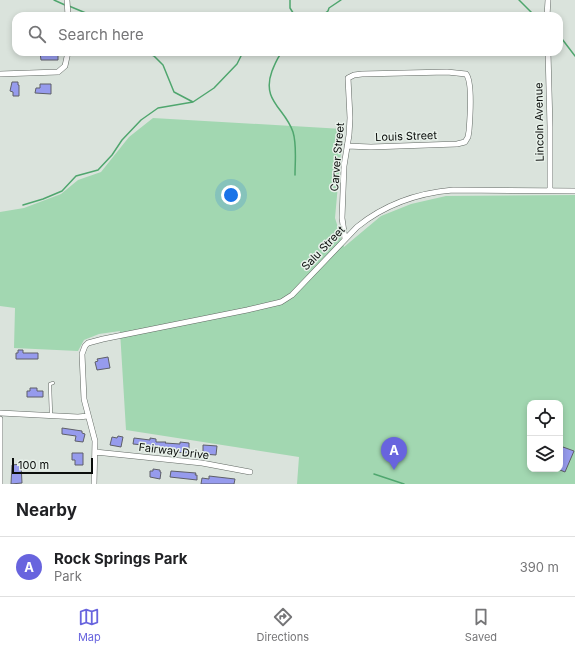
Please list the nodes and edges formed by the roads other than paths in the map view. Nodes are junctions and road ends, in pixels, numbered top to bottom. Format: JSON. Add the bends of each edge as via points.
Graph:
{"nodes":[{"id":1,"x":67,"y":0,"type":"edge"},
{"id":2,"x":548,"y":0,"type":"edge"},
{"id":3,"x":68,"y":12,"type":"edge"},
{"id":4,"x":547,"y":12,"type":"edge"},
{"id":5,"x":67,"y":56,"type":"edge"},
{"id":6,"x":548,"y":56,"type":"edge"},
{"id":7,"x":0,"y":74,"type":"edge"},
{"id":8,"x":464,"y":142,"type":"joint"},
{"id":9,"x":348,"y":146,"type":"junction"},
{"id":10,"x":575,"y":190,"type":"edge"},
{"id":11,"x":550,"y":191,"type":"junction"},
{"id":12,"x":345,"y":239,"type":"junction"},
{"id":13,"x":53,"y":383,"type":"dead end"},
{"id":14,"x":0,"y":414,"type":"edge"},
{"id":15,"x":51,"y":416,"type":"junction"},
{"id":16,"x":88,"y":416,"type":"junction"},
{"id":17,"x":0,"y":419,"type":"edge"},
{"id":18,"x":95,"y":452,"type":"junction"},
{"id":19,"x":250,"y":472,"type":"dead end"},
{"id":20,"x":0,"y":484,"type":"edge"},
{"id":21,"x":94,"y":484,"type":"edge"}],
"edges":[{"from":1,"to":3,"type":"street"},
{"from":2,"to":4,"type":"street"},
{"from":5,"to":7,"type":"street","via":[[65,66],[61,71],[54,73]]},
{"from":6,"to":11,"type":"street","name":"Lincoln Avenue"},
{"from":8,"to":9,"type":"street","name":"Louis Street","via":[[410,146]]},
{"from":8,"to":9,"type":"street","name":"Carver Street","via":[[468,137],[470,112],[469,79],[466,74],[383,73],[362,74],[348,80]]},
{"from":9,"to":12,"type":"street","name":"Carver Street","via":[[344,166],[342,218]]},
{"from":10,"to":11,"type":"street","name":"Salu Street"},
{"from":11,"to":12,"type":"street","name":"Salu Street","via":[[453,190],[426,194],[379,212]]},
{"from":12,"to":16,"type":"street","name":"Salu Street","via":[[292,294],[281,302],[88,343],[83,349],[81,361]]},
{"from":13,"to":15,"type":"lane","via":[[50,384]]},
{"from":14,"to":15,"type":"street"},
{"from":15,"to":16,"type":"street"},
{"from":16,"to":18,"type":"street"},
{"from":17,"to":20,"type":"street"},
{"from":18,"to":19,"type":"street","name":"Fairway Drive","via":[[202,463]]},
{"from":18,"to":21,"type":"street"}]}
